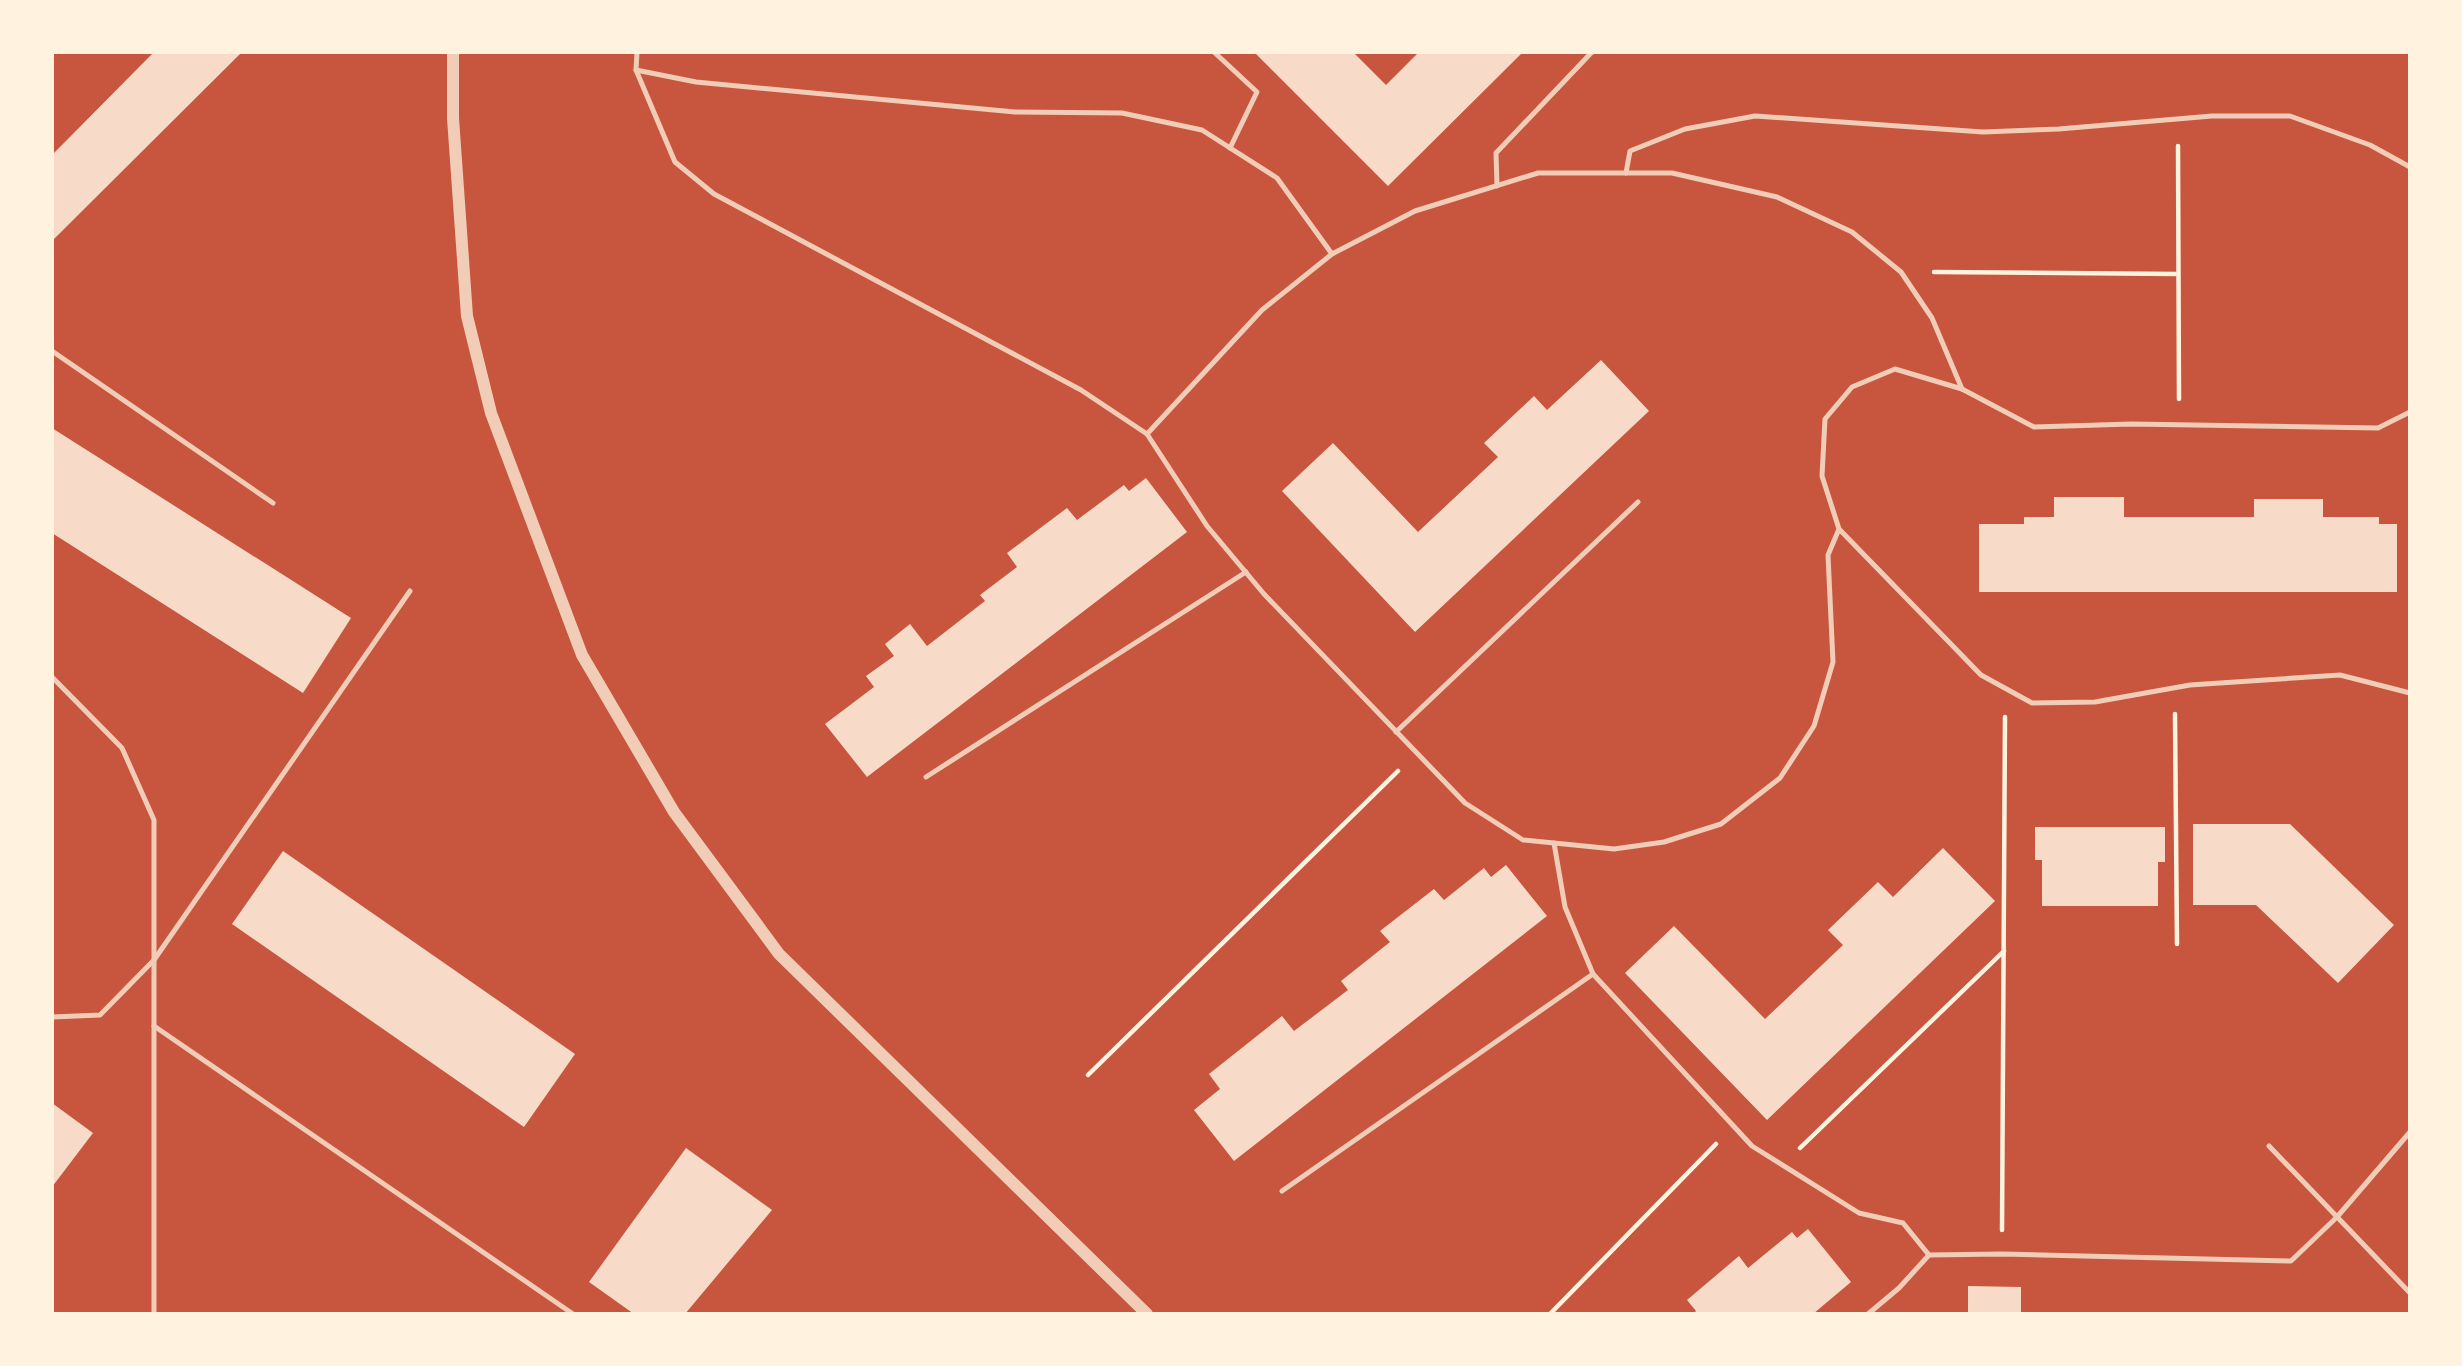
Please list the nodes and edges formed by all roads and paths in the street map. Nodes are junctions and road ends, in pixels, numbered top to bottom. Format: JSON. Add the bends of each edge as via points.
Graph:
{"nodes":[{"id":1,"x":453,"y":52,"type":"edge"},
{"id":2,"x":637,"y":52,"type":"edge"},
{"id":3,"x":1213,"y":52,"type":"edge"},
{"id":4,"x":1592,"y":52,"type":"edge"},
{"id":5,"x":636,"y":70,"type":"junction"},
{"id":6,"x":2178,"y":119,"type":"junction"},
{"id":7,"x":1230,"y":148,"type":"junction"},
{"id":8,"x":2410,"y":167,"type":"edge"},
{"id":9,"x":1626,"y":173,"type":"junction"},
{"id":10,"x":1497,"y":186,"type":"junction"},
{"id":11,"x":1332,"y":254,"type":"junction"},
{"id":12,"x":1902,"y":272,"type":"junction"},
{"id":13,"x":2178,"y":274,"type":"junction"},
{"id":14,"x":52,"y":351,"type":"edge"},
{"id":15,"x":1962,"y":389,"type":"junction"},
{"id":16,"x":2410,"y":412,"type":"edge"},
{"id":17,"x":2179,"y":425,"type":"junction"},
{"id":18,"x":1147,"y":434,"type":"junction"},
{"id":19,"x":1638,"y":502,"type":"dead end"},
{"id":20,"x":273,"y":503,"type":"dead end"},
{"id":21,"x":1839,"y":528,"type":"junction"},
{"id":22,"x":1246,"y":572,"type":"junction"},
{"id":23,"x":410,"y":591,"type":"dead end"},
{"id":24,"x":52,"y":677,"type":"edge"},
{"id":25,"x":2005,"y":688,"type":"junction"},
{"id":26,"x":2175,"y":688,"type":"junction"},
{"id":27,"x":2410,"y":693,"type":"edge"},
{"id":28,"x":1396,"y":732,"type":"junction"},
{"id":29,"x":1416,"y":753,"type":"junction"},
{"id":30,"x":926,"y":777,"type":"dead end"},
{"id":31,"x":1554,"y":843,"type":"junction"},
{"id":32,"x":2177,"y":944,"type":"dead end"},
{"id":33,"x":2004,"y":951,"type":"junction"},
{"id":34,"x":154,"y":960,"type":"junction"},
{"id":35,"x":1593,"y":974,"type":"junction"},
{"id":36,"x":52,"y":1017,"type":"edge"},
{"id":37,"x":154,"y":1026,"type":"junction"},
{"id":38,"x":1088,"y":1075,"type":"dead end"},
{"id":39,"x":1733,"y":1126,"type":"junction"},
{"id":40,"x":2410,"y":1132,"type":"edge"},
{"id":41,"x":2269,"y":1146,"type":"dead end"},
{"id":42,"x":1782,"y":1165,"type":"junction"},
{"id":43,"x":1282,"y":1191,"type":"dead end"},
{"id":44,"x":2337,"y":1217,"type":"junction"},
{"id":45,"x":2002,"y":1254,"type":"junction"},
{"id":46,"x":1929,"y":1255,"type":"junction"},
{"id":47,"x":2410,"y":1293,"type":"edge"},
{"id":48,"x":154,"y":1314,"type":"edge"},
{"id":49,"x":573,"y":1314,"type":"edge"},
{"id":50,"x":1147,"y":1314,"type":"edge"},
{"id":51,"x":1550,"y":1314,"type":"edge"},
{"id":52,"x":1868,"y":1314,"type":"edge"}],
"edges":[{"from":1,"to":50,"type":"street","via":[[467,316],[491,413],[582,655],[674,813],[779,954]]},
{"from":2,"to":5,"type":"lane"},
{"from":3,"to":7,"type":"lane","via":[[1257,92]]},
{"from":4,"to":10,"type":"lane","via":[[1496,153]]},
{"from":5,"to":7,"type":"lane","via":[[696,82],[1002,110],[1122,113],[1202,130]]},
{"from":5,"to":18,"type":"lane","via":[[676,162],[714,194],[1081,390]]},
{"from":6,"to":8,"type":"lane","via":[[2290,116],[2370,145]]},
{"from":6,"to":9,"type":"lane","via":[[1983,132],[1755,116],[1685,129],[1630,151]]},
{"from":6,"to":13,"type":"path"},
{"from":7,"to":11,"type":"lane","via":[[1277,178]]},
{"from":9,"to":10,"type":"lane","via":[[1538,173]]},
{"from":9,"to":12,"type":"lane","via":[[1672,173],[1777,197],[1852,232]]},
{"from":10,"to":11,"type":"lane","via":[[1415,211]]},
{"from":11,"to":18,"type":"lane","via":[[1262,310]]},
{"from":12,"to":13,"type":"path"},
{"from":12,"to":15,"type":"lane","via":[[1932,318]]},
{"from":13,"to":17,"type":"path"},
{"from":14,"to":20,"type":"lane"},
{"from":15,"to":17,"type":"lane","via":[[2034,427]]},
{"from":15,"to":21,"type":"lane","via":[[1895,369],[1852,387],[1825,419],[1822,476]]},
{"from":16,"to":17,"type":"lane","via":[[2378,428]]},
{"from":18,"to":22,"type":"lane","via":[[1207,526]]},
{"from":19,"to":28,"type":"lane"},
{"from":21,"to":25,"type":"lane","via":[[1981,675]]},
{"from":21,"to":31,"type":"lane","via":[[1828,555],[1833,662],[1814,726],[1780,778],[1721,824],[1664,842],[1614,849]]},
{"from":22,"to":28,"type":"lane"},
{"from":22,"to":30,"type":"lane"},
{"from":23,"to":34,"type":"lane"},
{"from":24,"to":34,"type":"lane","via":[[122,748],[154,820]]},
{"from":25,"to":26,"type":"lane","via":[[2032,703],[2095,702]]},
{"from":25,"to":33,"type":"path"},
{"from":26,"to":27,"type":"lane","via":[[2340,675]]},
{"from":26,"to":32,"type":"path"},
{"from":28,"to":29,"type":"lane"},
{"from":29,"to":31,"type":"lane","via":[[1465,803],[1524,840]]},
{"from":29,"to":38,"type":"path"},
{"from":31,"to":35,"type":"lane","via":[[1565,907]]},
{"from":33,"to":42,"type":"path"},
{"from":33,"to":45,"type":"path"},
{"from":34,"to":36,"type":"lane","via":[[100,1015]]},
{"from":34,"to":37,"type":"lane"},
{"from":35,"to":39,"type":"lane"},
{"from":35,"to":43,"type":"lane"},
{"from":37,"to":48,"type":"lane"},
{"from":37,"to":49,"type":"lane"},
{"from":39,"to":42,"type":"lane","via":[[1752,1146]]},
{"from":39,"to":51,"type":"path"},
{"from":40,"to":44,"type":"lane"},
{"from":41,"to":44,"type":"lane"},
{"from":42,"to":46,"type":"lane","via":[[1859,1213],[1903,1223]]},
{"from":44,"to":45,"type":"lane","via":[[2291,1261]]},
{"from":44,"to":47,"type":"lane"},
{"from":45,"to":46,"type":"lane"},
{"from":46,"to":52,"type":"lane"}]}
